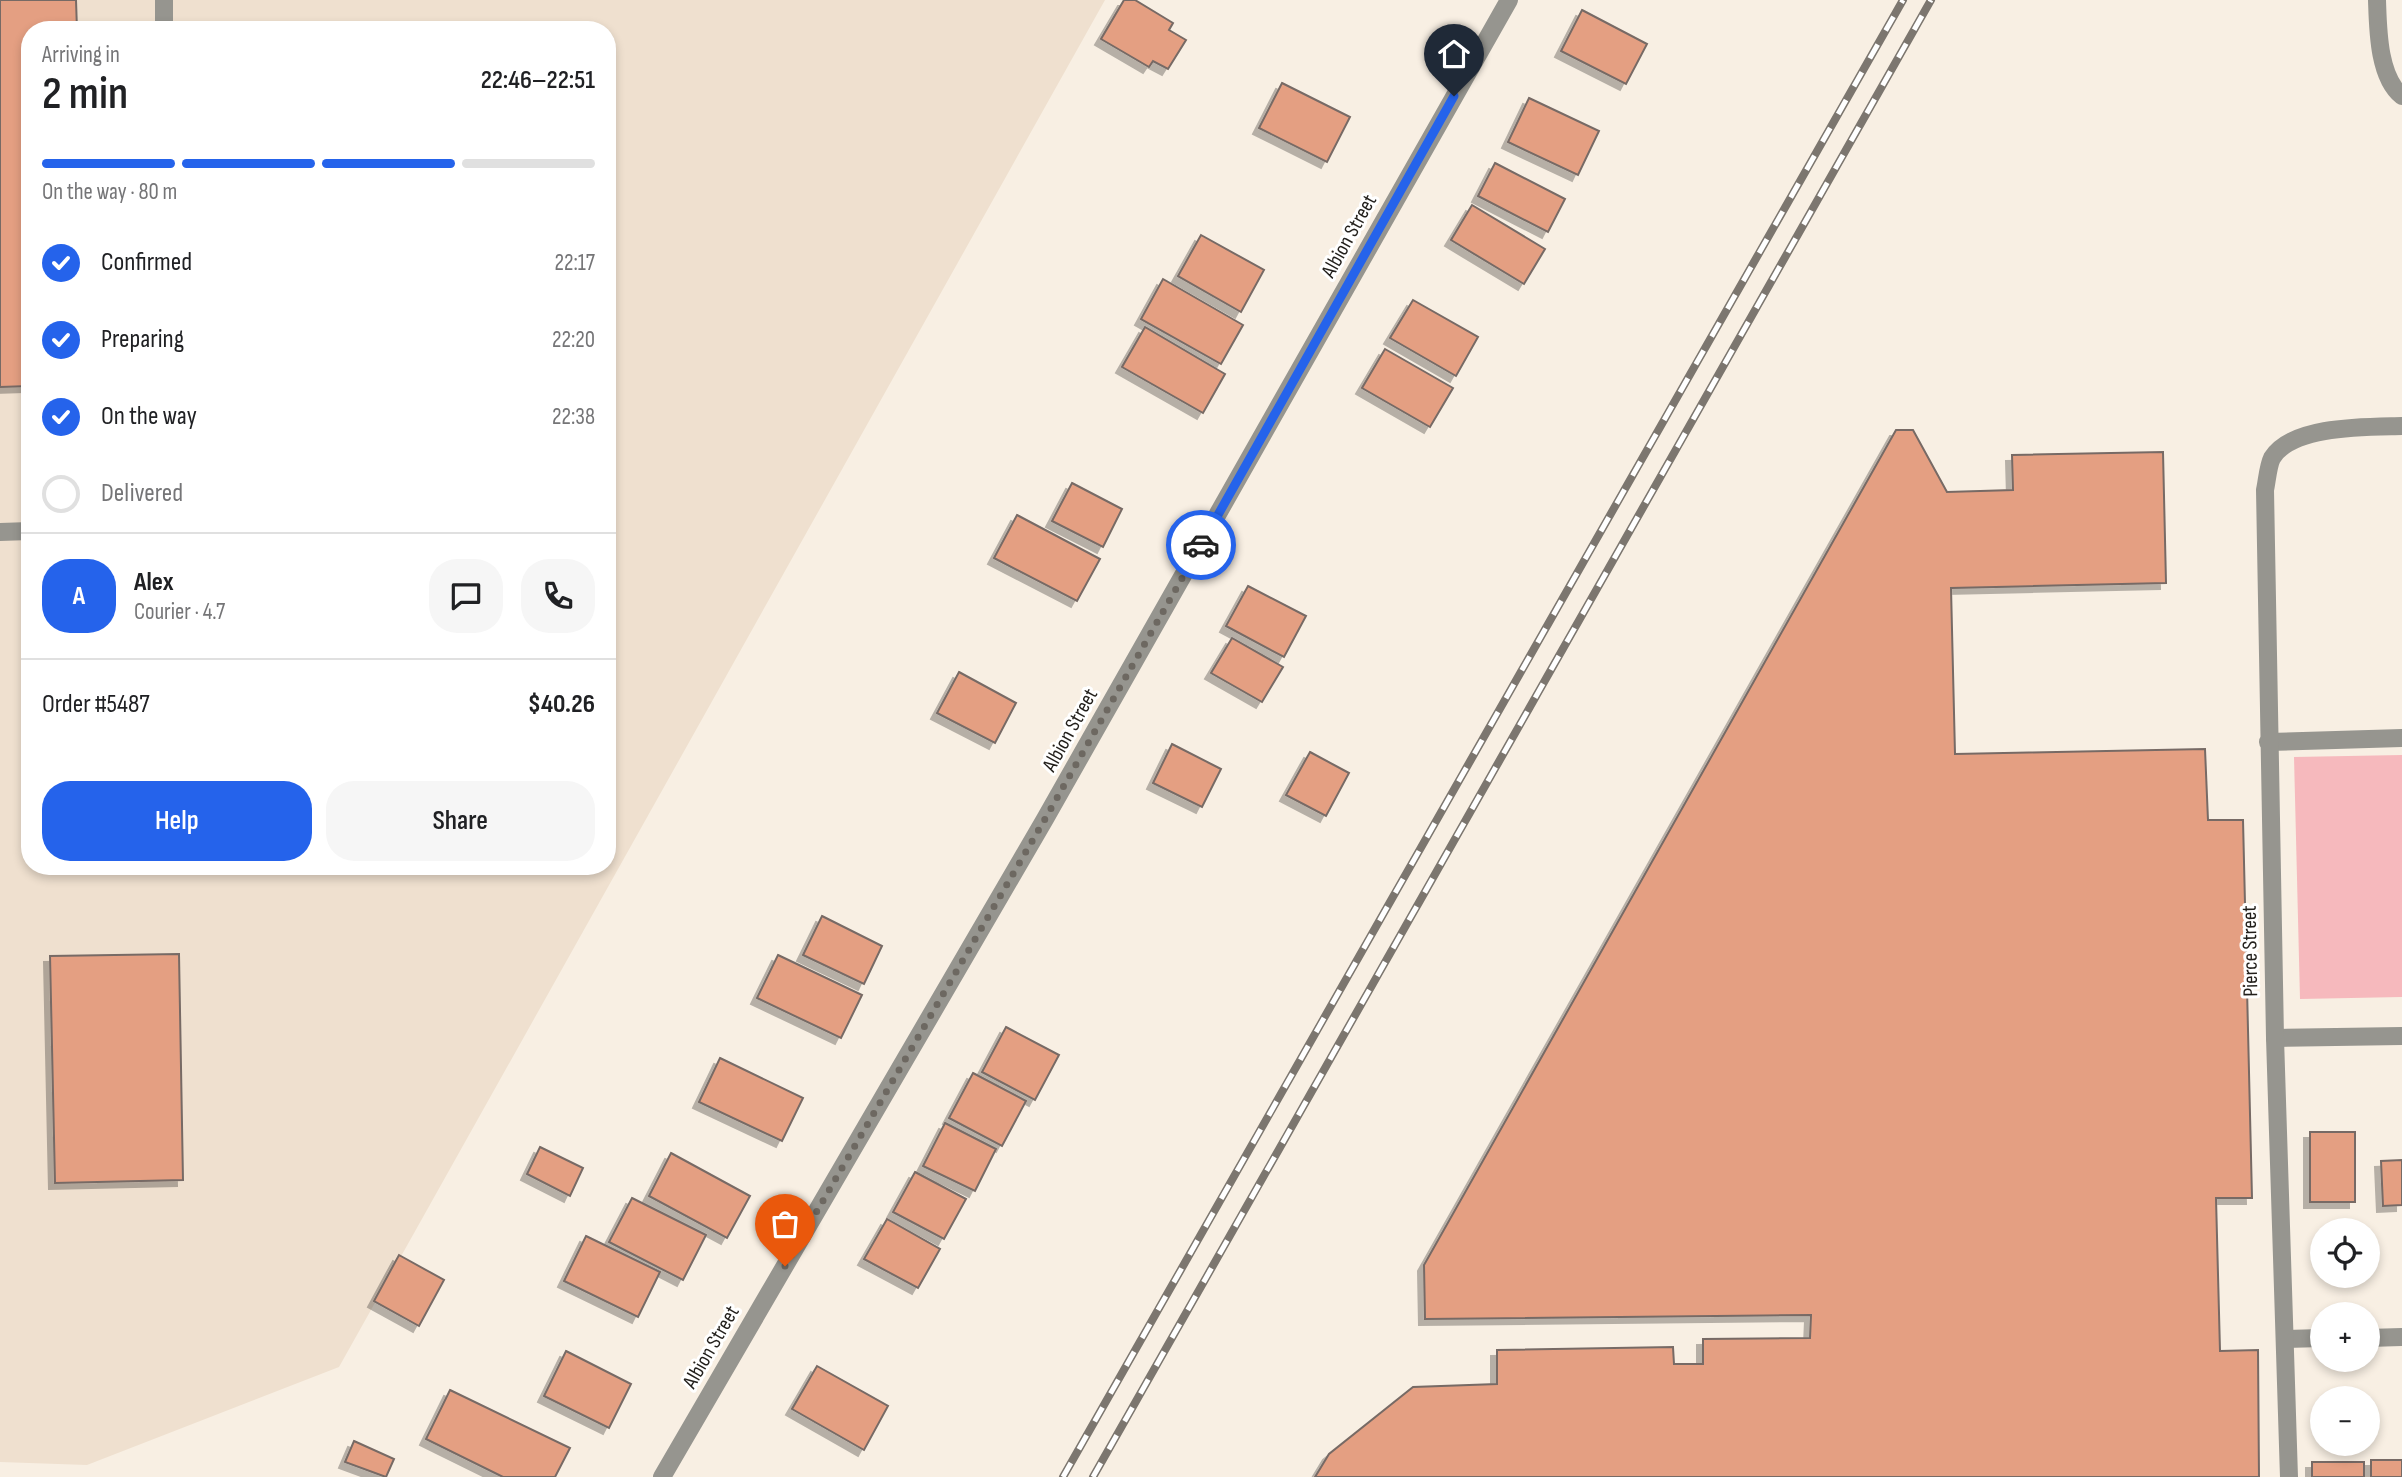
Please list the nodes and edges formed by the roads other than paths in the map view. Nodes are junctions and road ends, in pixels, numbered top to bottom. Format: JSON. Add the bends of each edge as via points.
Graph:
{"nodes":[{"id":1,"x":164,"y":0,"type":"edge"},
{"id":2,"x":1509,"y":0,"type":"edge"},
{"id":3,"x":2377,"y":0,"type":"edge"},
{"id":4,"x":164,"y":21,"type":"edge"},
{"id":5,"x":2402,"y":96,"type":"edge"},
{"id":6,"x":2402,"y":426,"type":"edge"},
{"id":7,"x":21,"y":531,"type":"edge"},
{"id":8,"x":0,"y":532,"type":"edge"},
{"id":9,"x":2402,"y":738,"type":"edge"},
{"id":10,"x":2268,"y":742,"type":"junction"},
{"id":11,"x":2402,"y":1036,"type":"edge"},
{"id":12,"x":2274,"y":1038,"type":"junction"},
{"id":13,"x":2402,"y":1337,"type":"edge"},
{"id":14,"x":2310,"y":1338,"type":"edge"},
{"id":15,"x":2380,"y":1338,"type":"edge"},
{"id":16,"x":2286,"y":1339,"type":"junction"},
{"id":17,"x":662,"y":1477,"type":"edge"},
{"id":18,"x":2289,"y":1477,"type":"edge"}],
"edges":[{"from":1,"to":4,"type":"street"},
{"from":2,"to":17,"type":"street","name":"Albion Street","via":[[1045,819]]},
{"from":3,"to":5,"type":"street","via":[[2384,60],[2394,90]]},
{"from":6,"to":10,"type":"street","name":"Pierce Street","via":[[2342,428],[2298,438],[2273,457],[2265,490]]},
{"from":7,"to":8,"type":"street"},
{"from":9,"to":10,"type":"street"},
{"from":10,"to":12,"type":"street","name":"Pierce Street"},
{"from":11,"to":12,"type":"street"},
{"from":12,"to":16,"type":"street","name":"Pierce Street"},
{"from":13,"to":15,"type":"street"},
{"from":14,"to":16,"type":"street"},
{"from":16,"to":18,"type":"street","name":"Pierce Street"}]}
